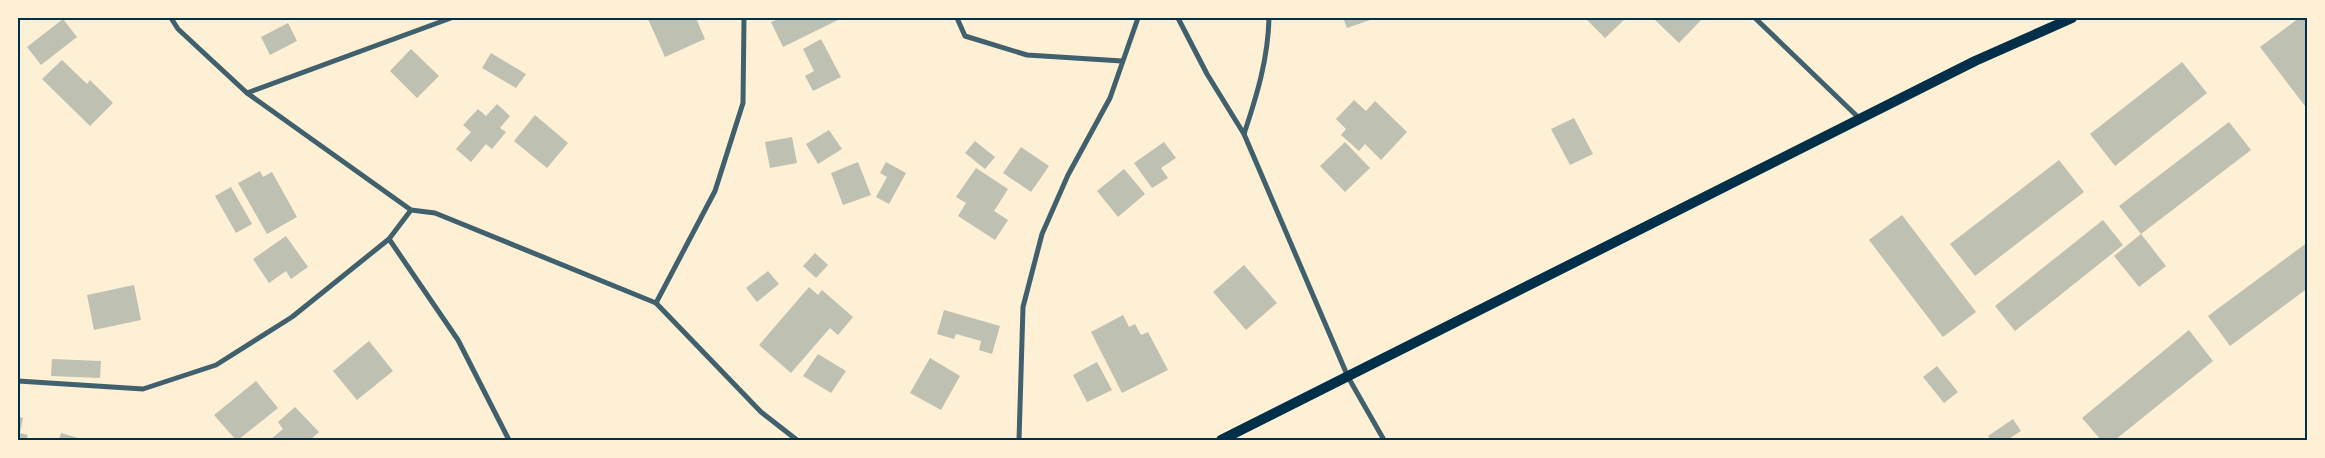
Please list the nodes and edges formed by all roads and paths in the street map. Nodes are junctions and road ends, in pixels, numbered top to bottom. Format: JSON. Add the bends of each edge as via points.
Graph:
{"nodes":[{"id":1,"x":171,"y":18,"type":"edge"},
{"id":2,"x":451,"y":18,"type":"edge"},
{"id":3,"x":744,"y":18,"type":"edge"},
{"id":4,"x":956,"y":18,"type":"edge"},
{"id":5,"x":1138,"y":18,"type":"edge"},
{"id":6,"x":1178,"y":18,"type":"edge"},
{"id":7,"x":1269,"y":18,"type":"edge"},
{"id":8,"x":1755,"y":18,"type":"edge"},
{"id":9,"x":2072,"y":18,"type":"edge"},
{"id":10,"x":1122,"y":61,"type":"junction"},
{"id":11,"x":247,"y":93,"type":"junction"},
{"id":12,"x":1860,"y":119,"type":"junction"},
{"id":13,"x":1244,"y":134,"type":"junction"},
{"id":14,"x":411,"y":210,"type":"junction"},
{"id":15,"x":388,"y":239,"type":"junction"},
{"id":16,"x":656,"y":303,"type":"junction"},
{"id":17,"x":1348,"y":377,"type":"junction"},
{"id":18,"x":18,"y":382,"type":"edge"},
{"id":19,"x":508,"y":440,"type":"edge"},
{"id":20,"x":797,"y":440,"type":"edge"},
{"id":21,"x":1019,"y":440,"type":"edge"},
{"id":22,"x":1221,"y":440,"type":"edge"},
{"id":23,"x":1384,"y":440,"type":"edge"}],
"edges":[{"from":1,"to":11,"type":"street","via":[[178,29]]},
{"from":2,"to":11,"type":"street"},
{"from":3,"to":16,"type":"street","via":[[743,103],[715,191]]},
{"from":4,"to":10,"type":"street","via":[[965,36],[1027,55]]},
{"from":5,"to":10,"type":"street"},
{"from":6,"to":13,"type":"street"},
{"from":7,"to":13,"type":"street","via":[[1261,84]]},
{"from":8,"to":12,"type":"street"},
{"from":9,"to":12,"type":"main road","via":[[1975,61]]},
{"from":10,"to":21,"type":"street","via":[[1110,98],[1068,175],[1042,234],[1023,307]]},
{"from":11,"to":14,"type":"street"},
{"from":12,"to":17,"type":"main road"},
{"from":13,"to":17,"type":"street"},
{"from":14,"to":15,"type":"street"},
{"from":14,"to":16,"type":"street","via":[[435,213]]},
{"from":15,"to":18,"type":"street","via":[[292,317],[216,365],[143,389]]},
{"from":15,"to":19,"type":"street","via":[[458,340]]},
{"from":16,"to":20,"type":"street","via":[[761,412]]},
{"from":17,"to":22,"type":"main road"},
{"from":17,"to":23,"type":"street"}]}
